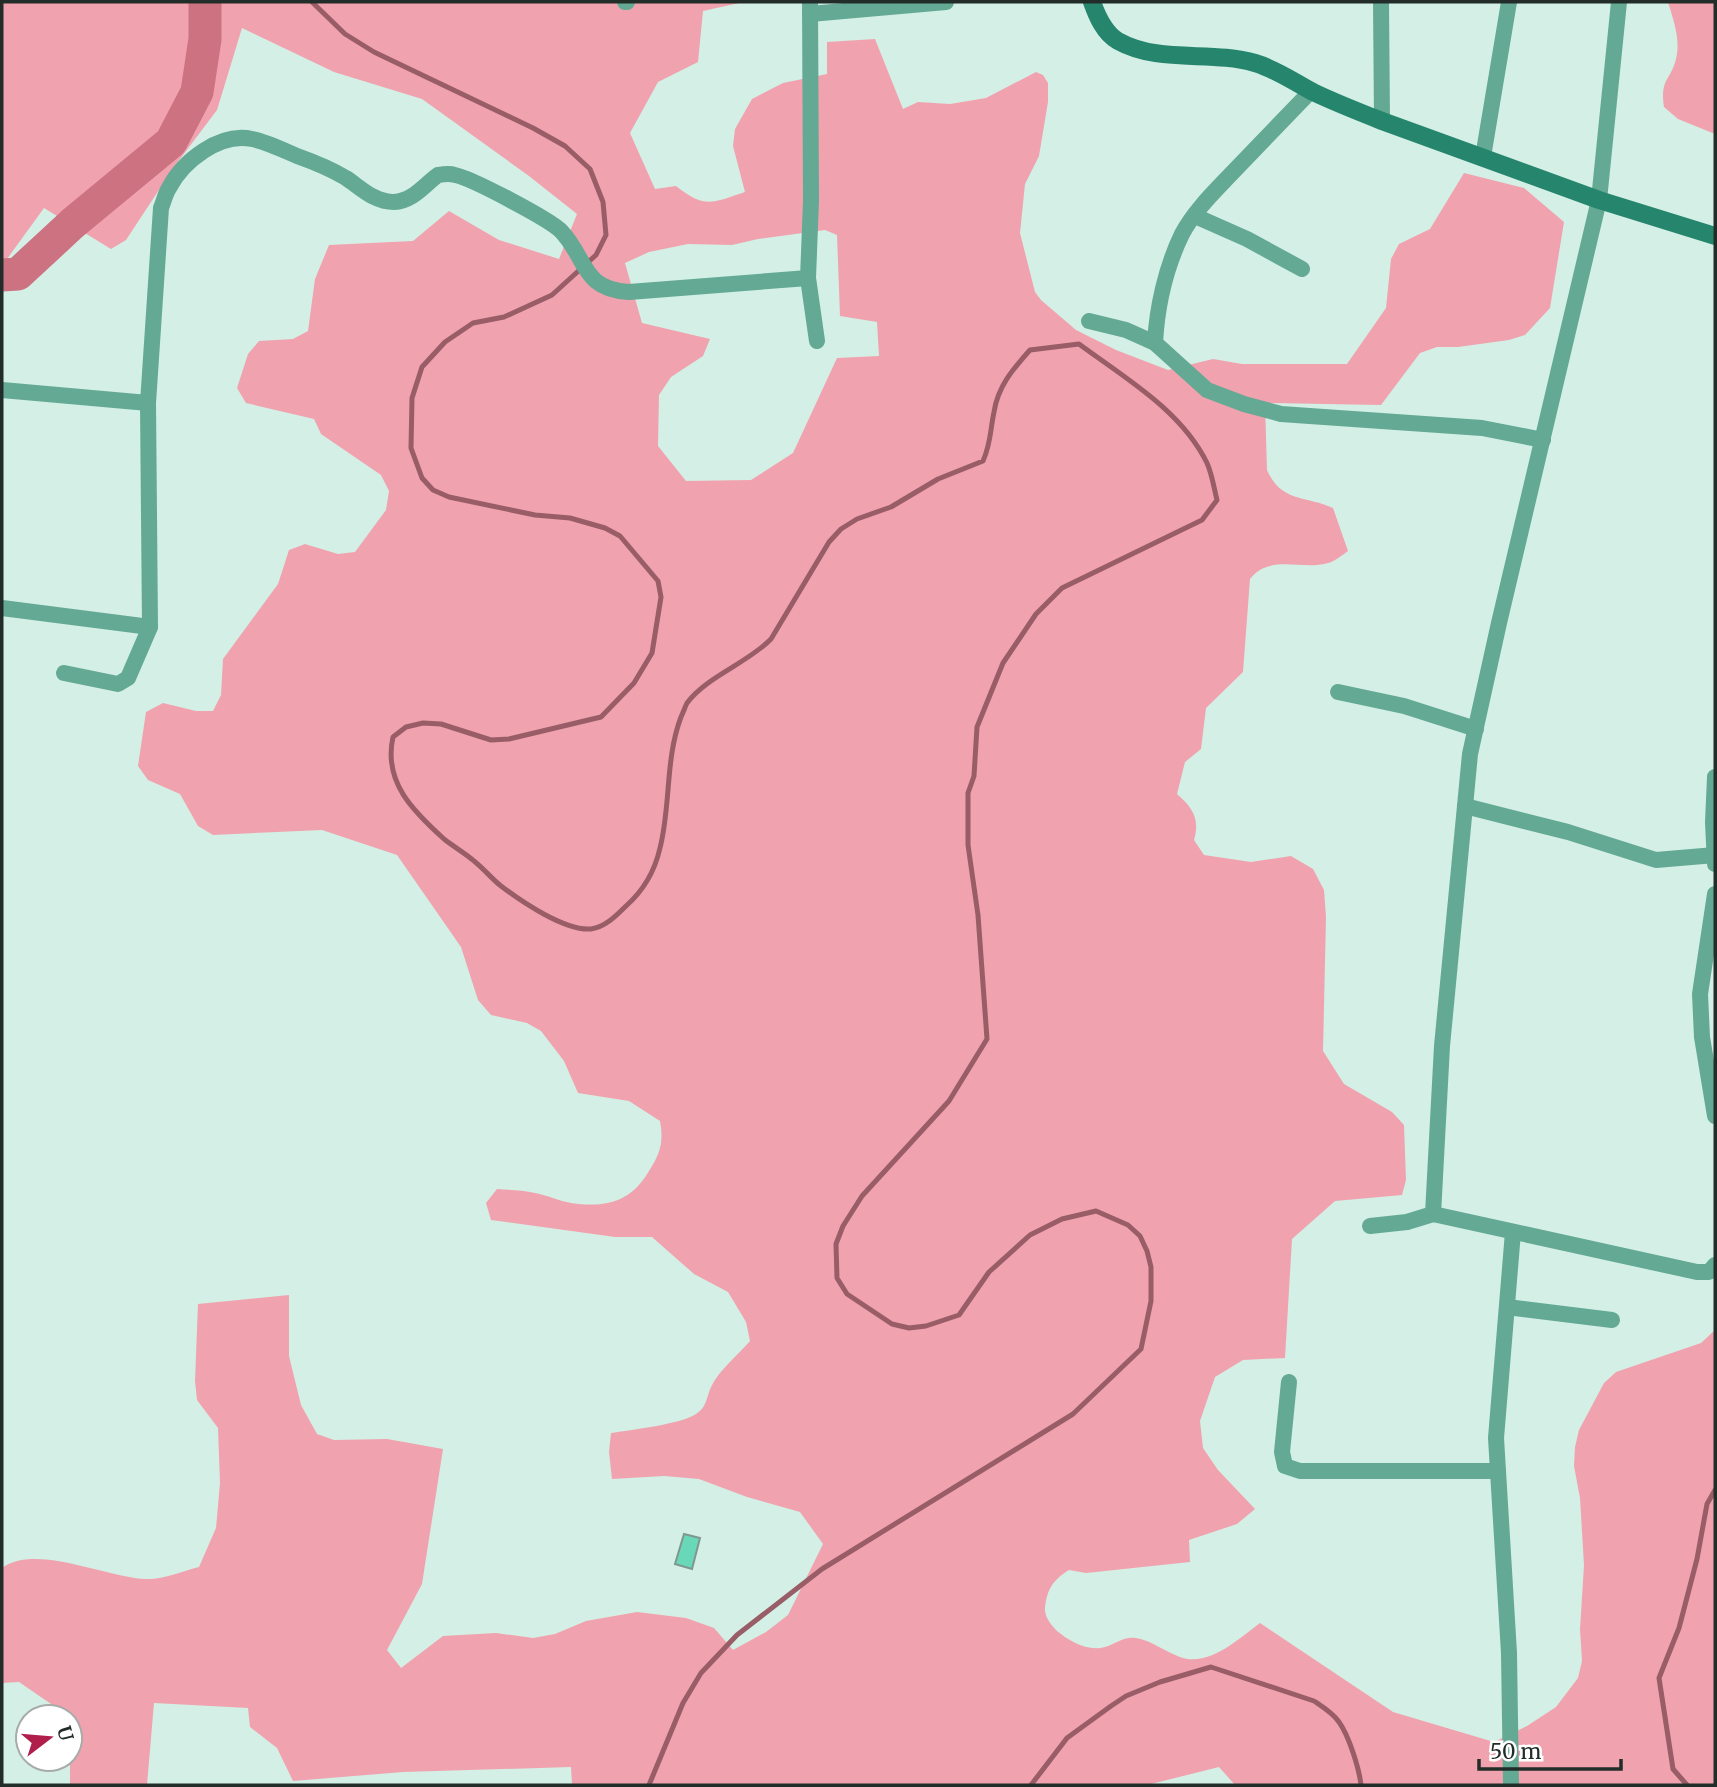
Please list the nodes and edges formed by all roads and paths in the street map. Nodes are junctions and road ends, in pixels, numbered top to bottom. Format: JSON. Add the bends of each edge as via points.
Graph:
{"nodes":[{"id":1,"x":946,"y":2,"type":"edge"},
{"id":2,"x":1092,"y":2,"type":"edge"},
{"id":3,"x":1381,"y":2,"type":"edge"},
{"id":4,"x":1509,"y":2,"type":"edge"},
{"id":5,"x":1619,"y":2,"type":"edge"},
{"id":6,"x":810,"y":8,"type":"edge"},
{"id":7,"x":1311,"y":91,"type":"junction"},
{"id":8,"x":1382,"y":121,"type":"junction"},
{"id":9,"x":1483,"y":157,"type":"junction"},
{"id":10,"x":1599,"y":200,"type":"junction"},
{"id":11,"x":1195,"y":216,"type":"junction"},
{"id":12,"x":1715,"y":236,"type":"edge"},
{"id":13,"x":1302,"y":269,"type":"dead end"},
{"id":14,"x":808,"y":278,"type":"junction"},
{"id":15,"x":1089,"y":321,"type":"dead end"},
{"id":16,"x":817,"y":341,"type":"dead end"},
{"id":17,"x":1155,"y":343,"type":"junction"},
{"id":18,"x":2,"y":390,"type":"edge"},
{"id":19,"x":148,"y":403,"type":"junction"},
{"id":20,"x":1543,"y":440,"type":"junction"},
{"id":21,"x":2,"y":608,"type":"edge"},
{"id":22,"x":150,"y":626,"type":"junction"},
{"id":23,"x":64,"y":673,"type":"dead end"},
{"id":24,"x":1338,"y":692,"type":"dead end"},
{"id":25,"x":1476,"y":729,"type":"junction"},
{"id":26,"x":1715,"y":777,"type":"edge"},
{"id":27,"x":1465,"y":806,"type":"junction"},
{"id":28,"x":1715,"y":858,"type":"edge"},
{"id":29,"x":1715,"y":894,"type":"edge"},
{"id":30,"x":1715,"y":1116,"type":"edge"},
{"id":31,"x":1433,"y":1214,"type":"junction"},
{"id":32,"x":1370,"y":1226,"type":"dead end"},
{"id":33,"x":1513,"y":1232,"type":"junction"},
{"id":34,"x":1715,"y":1265,"type":"edge"},
{"id":35,"x":1507,"y":1307,"type":"junction"},
{"id":36,"x":1612,"y":1320,"type":"dead end"},
{"id":37,"x":1289,"y":1382,"type":"dead end"},
{"id":38,"x":1498,"y":1471,"type":"junction"},
{"id":39,"x":1511,"y":1785,"type":"edge"}],
"edges":[{"from":1,"to":6,"type":"street"},
{"from":2,"to":7,"type":"main road","via":[[1109,35],[1119,42],[1148,51],[1256,63]]},
{"from":3,"to":8,"type":"street"},
{"from":4,"to":9,"type":"street"},
{"from":5,"to":10,"type":"street"},
{"from":6,"to":14,"type":"street"},
{"from":7,"to":8,"type":"main road"},
{"from":7,"to":11,"type":"street"},
{"from":8,"to":9,"type":"main road"},
{"from":9,"to":10,"type":"main road"},
{"from":10,"to":12,"type":"main road"},
{"from":10,"to":20,"type":"street"},
{"from":11,"to":13,"type":"street"},
{"from":11,"to":17,"type":"street","via":[[1171,261]]},
{"from":14,"to":16,"type":"street"},
{"from":14,"to":19,"type":"street","via":[[611,291],[592,279],[561,231],[458,175],[438,175],[408,198],[385,201],[287,151],[251,138],[231,139],[193,158],[169,188],[161,208]]},
{"from":15,"to":17,"type":"street"},
{"from":17,"to":20,"type":"street","via":[[1207,390],[1281,414],[1482,429]]},
{"from":18,"to":19,"type":"street"},
{"from":19,"to":22,"type":"street"},
{"from":20,"to":25,"type":"street"},
{"from":21,"to":22,"type":"street"},
{"from":22,"to":23,"type":"street","via":[[128,678],[118,684]]},
{"from":24,"to":25,"type":"street","via":[[1404,706]]},
{"from":25,"to":27,"type":"street"},
{"from":26,"to":28,"type":"street"},
{"from":27,"to":28,"type":"street","via":[[1656,860]]},
{"from":27,"to":31,"type":"street","via":[[1442,1046]]},
{"from":29,"to":30,"type":"street","via":[[1700,994]]},
{"from":31,"to":32,"type":"street"},
{"from":31,"to":33,"type":"street"},
{"from":33,"to":34,"type":"street","via":[[1697,1272],[1709,1272]]},
{"from":33,"to":35,"type":"street"},
{"from":35,"to":36,"type":"street"},
{"from":35,"to":38,"type":"street","via":[[1496,1438]]},
{"from":37,"to":38,"type":"street","via":[[1282,1452],[1285,1466],[1300,1471]]},
{"from":38,"to":39,"type":"street"}]}
